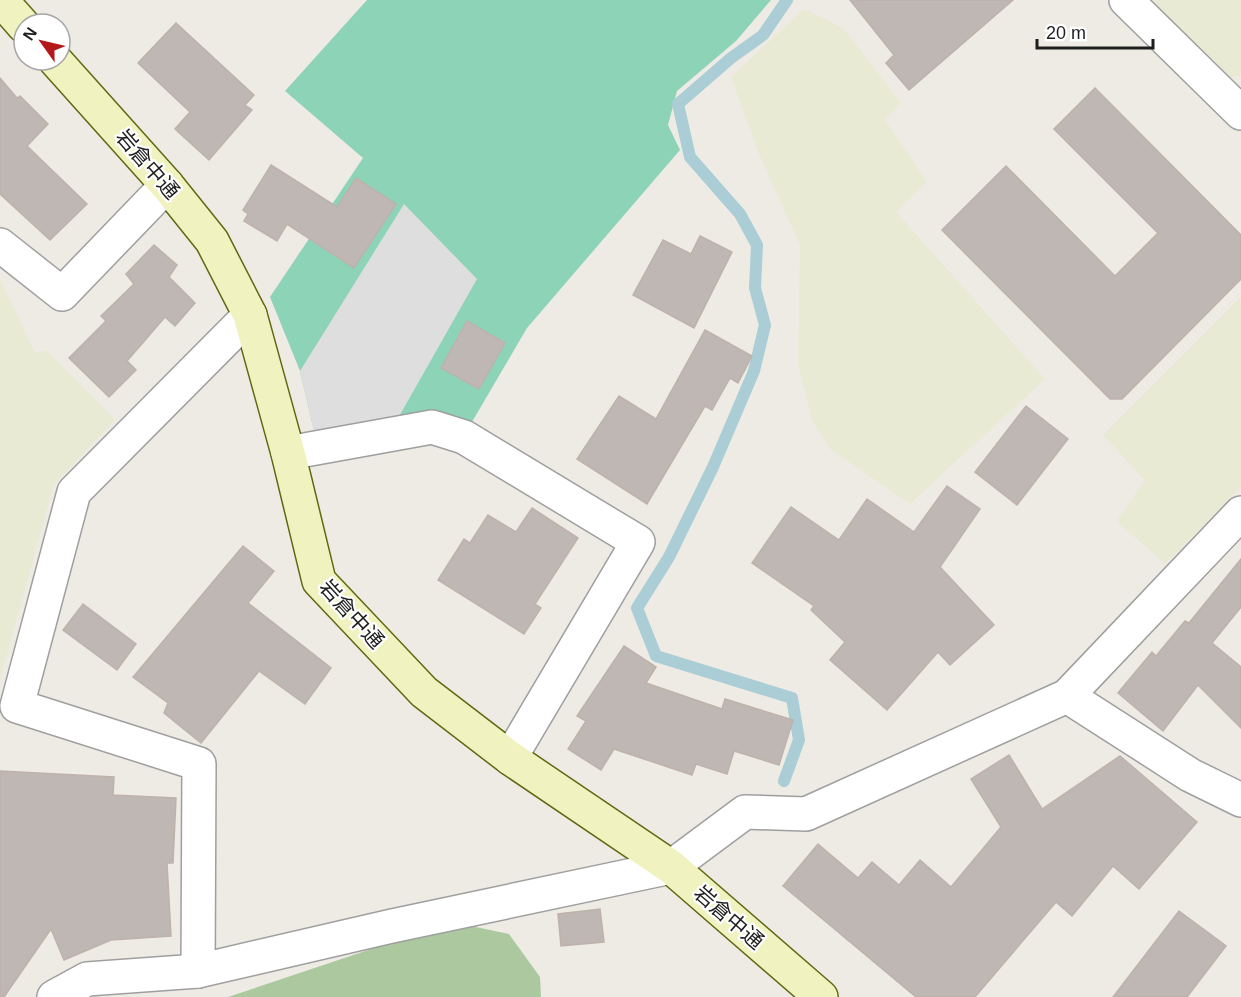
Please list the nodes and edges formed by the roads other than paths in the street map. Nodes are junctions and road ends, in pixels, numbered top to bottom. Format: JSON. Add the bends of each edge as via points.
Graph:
{"nodes":[{"id":1,"x":0,"y":0,"type":"edge"},
{"id":2,"x":1126,"y":0,"type":"edge"},
{"id":3,"x":12,"y":13,"type":"edge"},
{"id":4,"x":66,"y":72,"type":"edge"},
{"id":5,"x":1241,"y":113,"type":"edge"},
{"id":6,"x":167,"y":185,"type":"junction"},
{"id":7,"x":0,"y":244,"type":"edge"},
{"id":8,"x":249,"y":315,"type":"junction"},
{"id":9,"x":288,"y":453,"type":"junction"},
{"id":10,"x":1241,"y":513,"type":"edge"},
{"id":11,"x":1067,"y":696,"type":"junction"},
{"id":12,"x":510,"y":758,"type":"junction"},
{"id":13,"x":1241,"y":800,"type":"edge"},
{"id":14,"x":670,"y":867,"type":"junction"},
{"id":15,"x":198,"y":971,"type":"junction"},
{"id":16,"x":54,"y":997,"type":"edge"},
{"id":17,"x":821,"y":997,"type":"edge"}],
"edges":[{"from":1,"to":3,"type":"street"},
{"from":2,"to":5,"type":"street"},
{"from":4,"to":6,"type":"street","name":"岩倉中通"},
{"from":6,"to":7,"type":"street","via":[[62,294]]},
{"from":6,"to":8,"type":"street","name":"岩倉中通","via":[[212,241]]},
{"from":8,"to":9,"type":"street","name":"岩倉中通"},
{"from":8,"to":15,"type":"street","via":[[74,492],[17,706],[199,764]]},
{"from":9,"to":12,"type":"street","name":"岩倉中通","via":[[319,581],[424,692]]},
{"from":9,"to":12,"type":"street","via":[[432,427],[464,436],[638,542]]},
{"from":10,"to":11,"type":"street"},
{"from":11,"to":13,"type":"street","via":[[1190,775]]},
{"from":11,"to":14,"type":"street","via":[[806,814],[745,812]]},
{"from":12,"to":14,"type":"street","name":"岩倉中通"},
{"from":14,"to":15,"type":"street"},
{"from":14,"to":17,"type":"street","name":"岩倉中通"},
{"from":15,"to":16,"type":"street","via":[[87,979]]}]}
